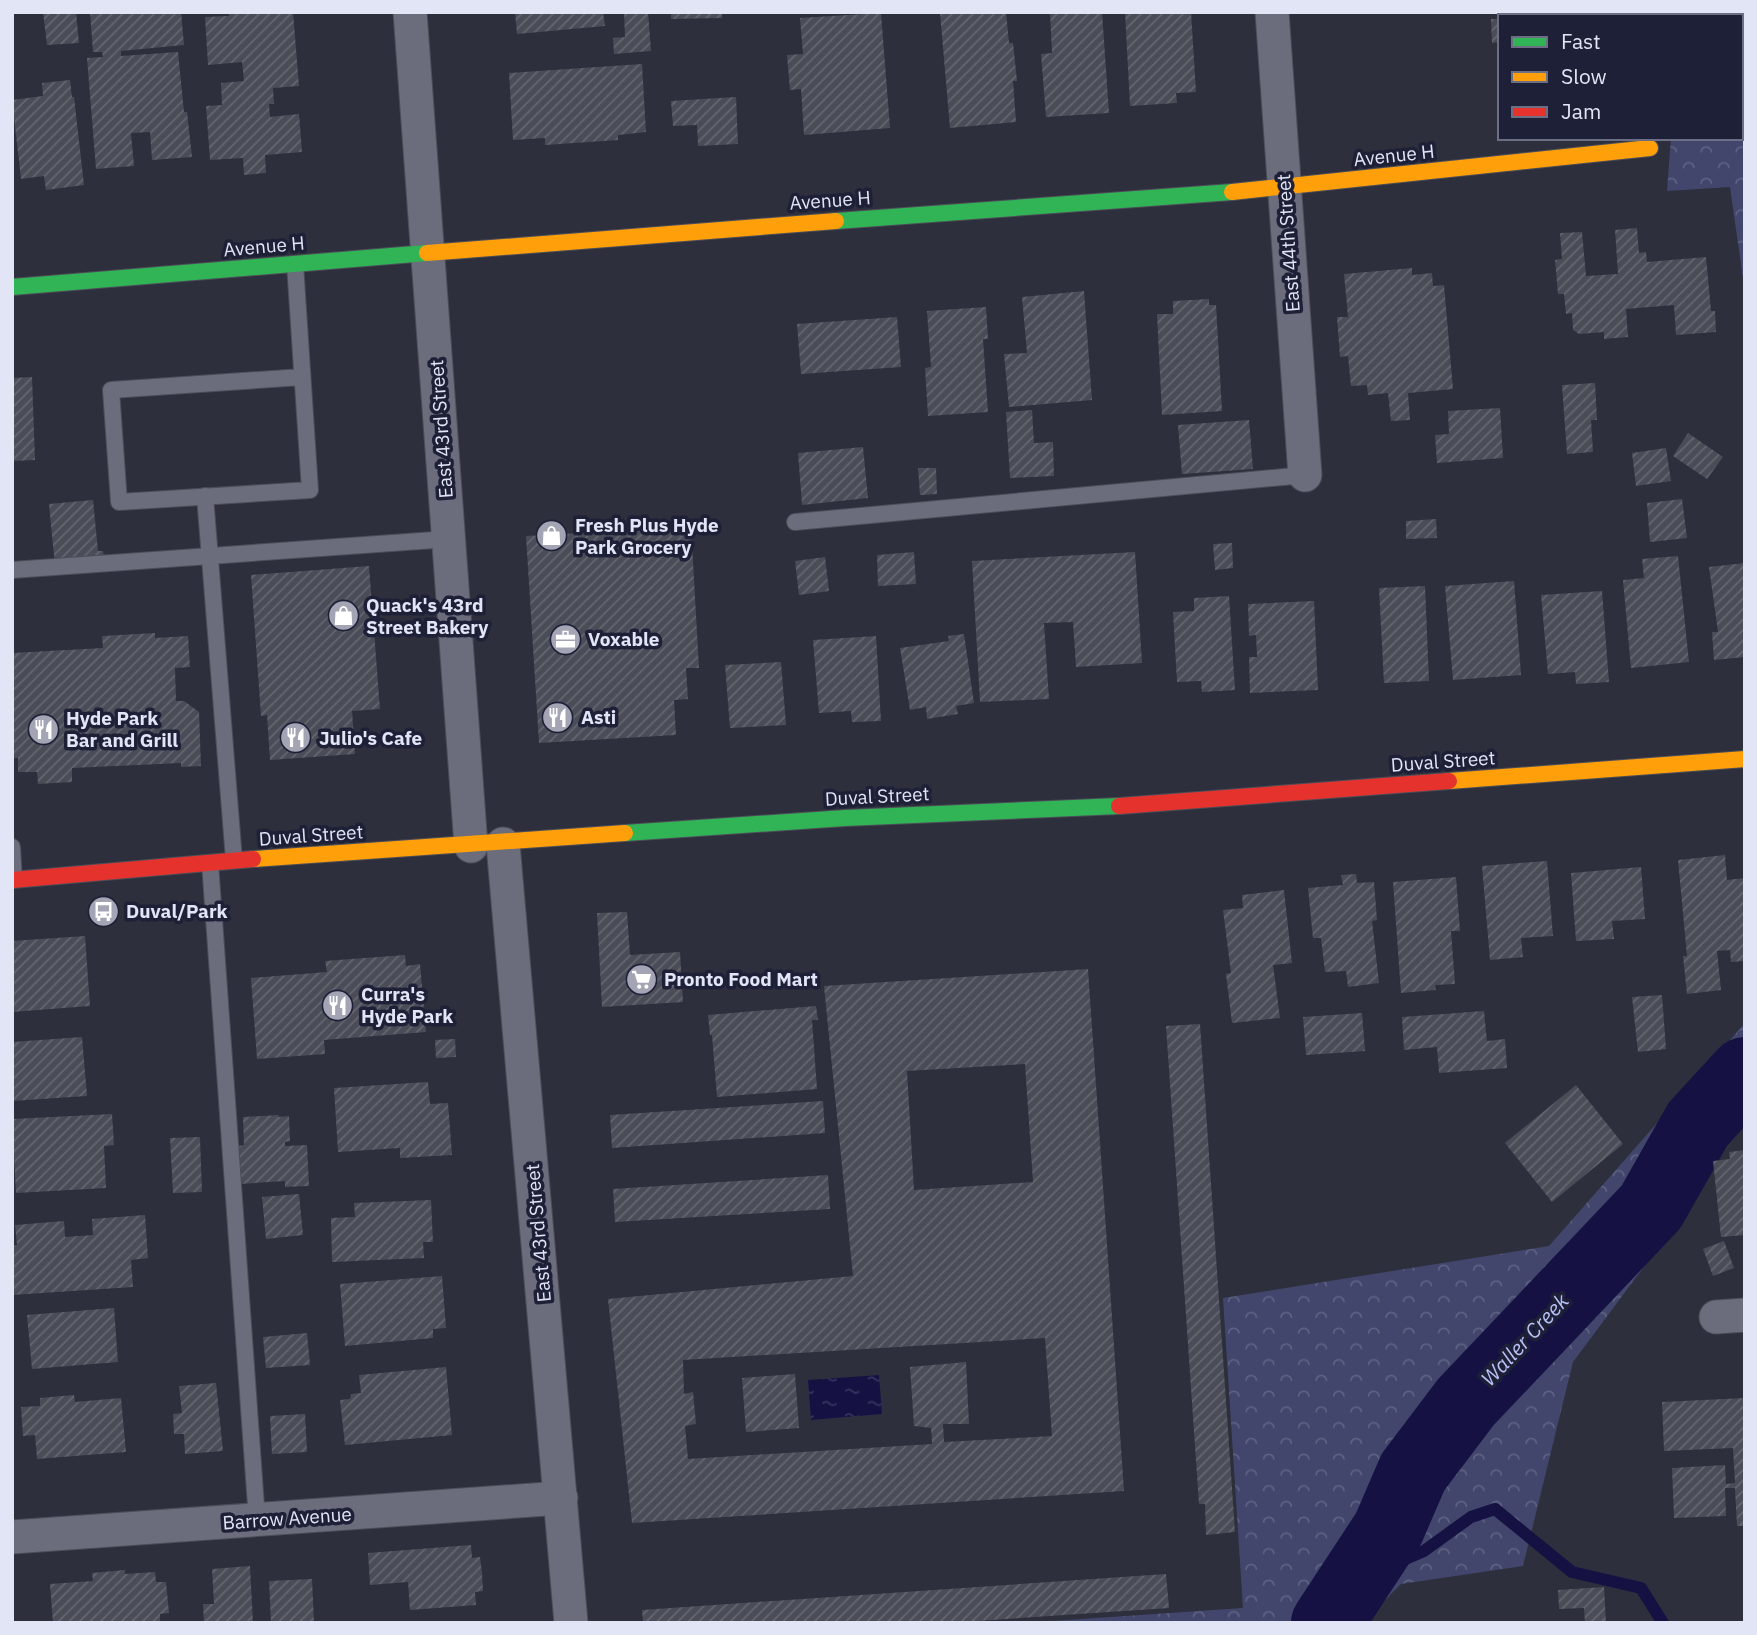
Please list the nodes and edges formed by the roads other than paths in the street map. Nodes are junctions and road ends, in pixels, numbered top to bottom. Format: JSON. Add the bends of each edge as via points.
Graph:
{"nodes":[{"id":1,"x":410,"y":12,"type":"edge"},
{"id":2,"x":1272,"y":12,"type":"edge"},
{"id":3,"x":1650,"y":148,"type":"dead end"},
{"id":4,"x":1284,"y":188,"type":"junction"},
{"id":5,"x":428,"y":254,"type":"junction"},
{"id":6,"x":295,"y":264,"type":"junction"},
{"id":7,"x":12,"y":287,"type":"edge"},
{"id":8,"x":302,"y":377,"type":"junction"},
{"id":9,"x":1305,"y":474,"type":"joint"},
{"id":10,"x":205,"y":496,"type":"junction"},
{"id":11,"x":795,"y":522,"type":"dead end"},
{"id":12,"x":449,"y":539,"type":"junction"},
{"id":13,"x":210,"y":556,"type":"junction"},
{"id":14,"x":12,"y":570,"type":"edge"},
{"id":15,"x":1745,"y":760,"type":"edge"},
{"id":16,"x":487,"y":845,"type":"junction"},
{"id":17,"x":12,"y":847,"type":"edge"},
{"id":18,"x":234,"y":861,"type":"junction"},
{"id":19,"x":209,"y":863,"type":"junction"},
{"id":20,"x":13,"y":880,"type":"edge"},
{"id":21,"x":561,"y":1498,"type":"junction"},
{"id":22,"x":257,"y":1520,"type":"junction"},
{"id":23,"x":12,"y":1537,"type":"edge"},
{"id":24,"x":571,"y":1623,"type":"edge"}],
"edges":[{"from":1,"to":5,"type":"street","name":"East 43rd Street"},
{"from":2,"to":4,"type":"street","name":"East 44th Street"},
{"from":3,"to":4,"type":"street","name":"Avenue H"},
{"from":4,"to":5,"type":"street","name":"Avenue H"},
{"from":4,"to":9,"type":"street","name":"East 44th Street"},
{"from":5,"to":6,"type":"street","name":"Avenue H"},
{"from":5,"to":12,"type":"street","name":"East 43rd Street"},
{"from":6,"to":7,"type":"street","name":"Avenue H"},
{"from":6,"to":8,"type":"lane"},
{"from":8,"to":10,"type":"lane","via":[[310,489]]},
{"from":8,"to":10,"type":"lane","via":[[111,390],[119,502]]},
{"from":9,"to":11,"type":"lane"},
{"from":10,"to":13,"type":"lane"},
{"from":12,"to":13,"type":"lane"},
{"from":12,"to":16,"type":"street","name":"East 43rd Street"},
{"from":13,"to":14,"type":"lane"},
{"from":13,"to":18,"type":"lane"},
{"from":15,"to":16,"type":"street","name":"Duval Street","via":[[1140,805],[845,818]]},
{"from":16,"to":18,"type":"street","name":"Duval Street"},
{"from":16,"to":21,"type":"street","name":"East 43rd Street"},
{"from":17,"to":20,"type":"lane"},
{"from":18,"to":19,"type":"street","name":"Duval Street"},
{"from":19,"to":20,"type":"street","name":"Duval Street"},
{"from":19,"to":22,"type":"lane"},
{"from":21,"to":22,"type":"street","name":"Barrow Avenue"},
{"from":21,"to":24,"type":"street","name":"East 43rd Street"},
{"from":22,"to":23,"type":"street","name":"Barrow Avenue"}]}
